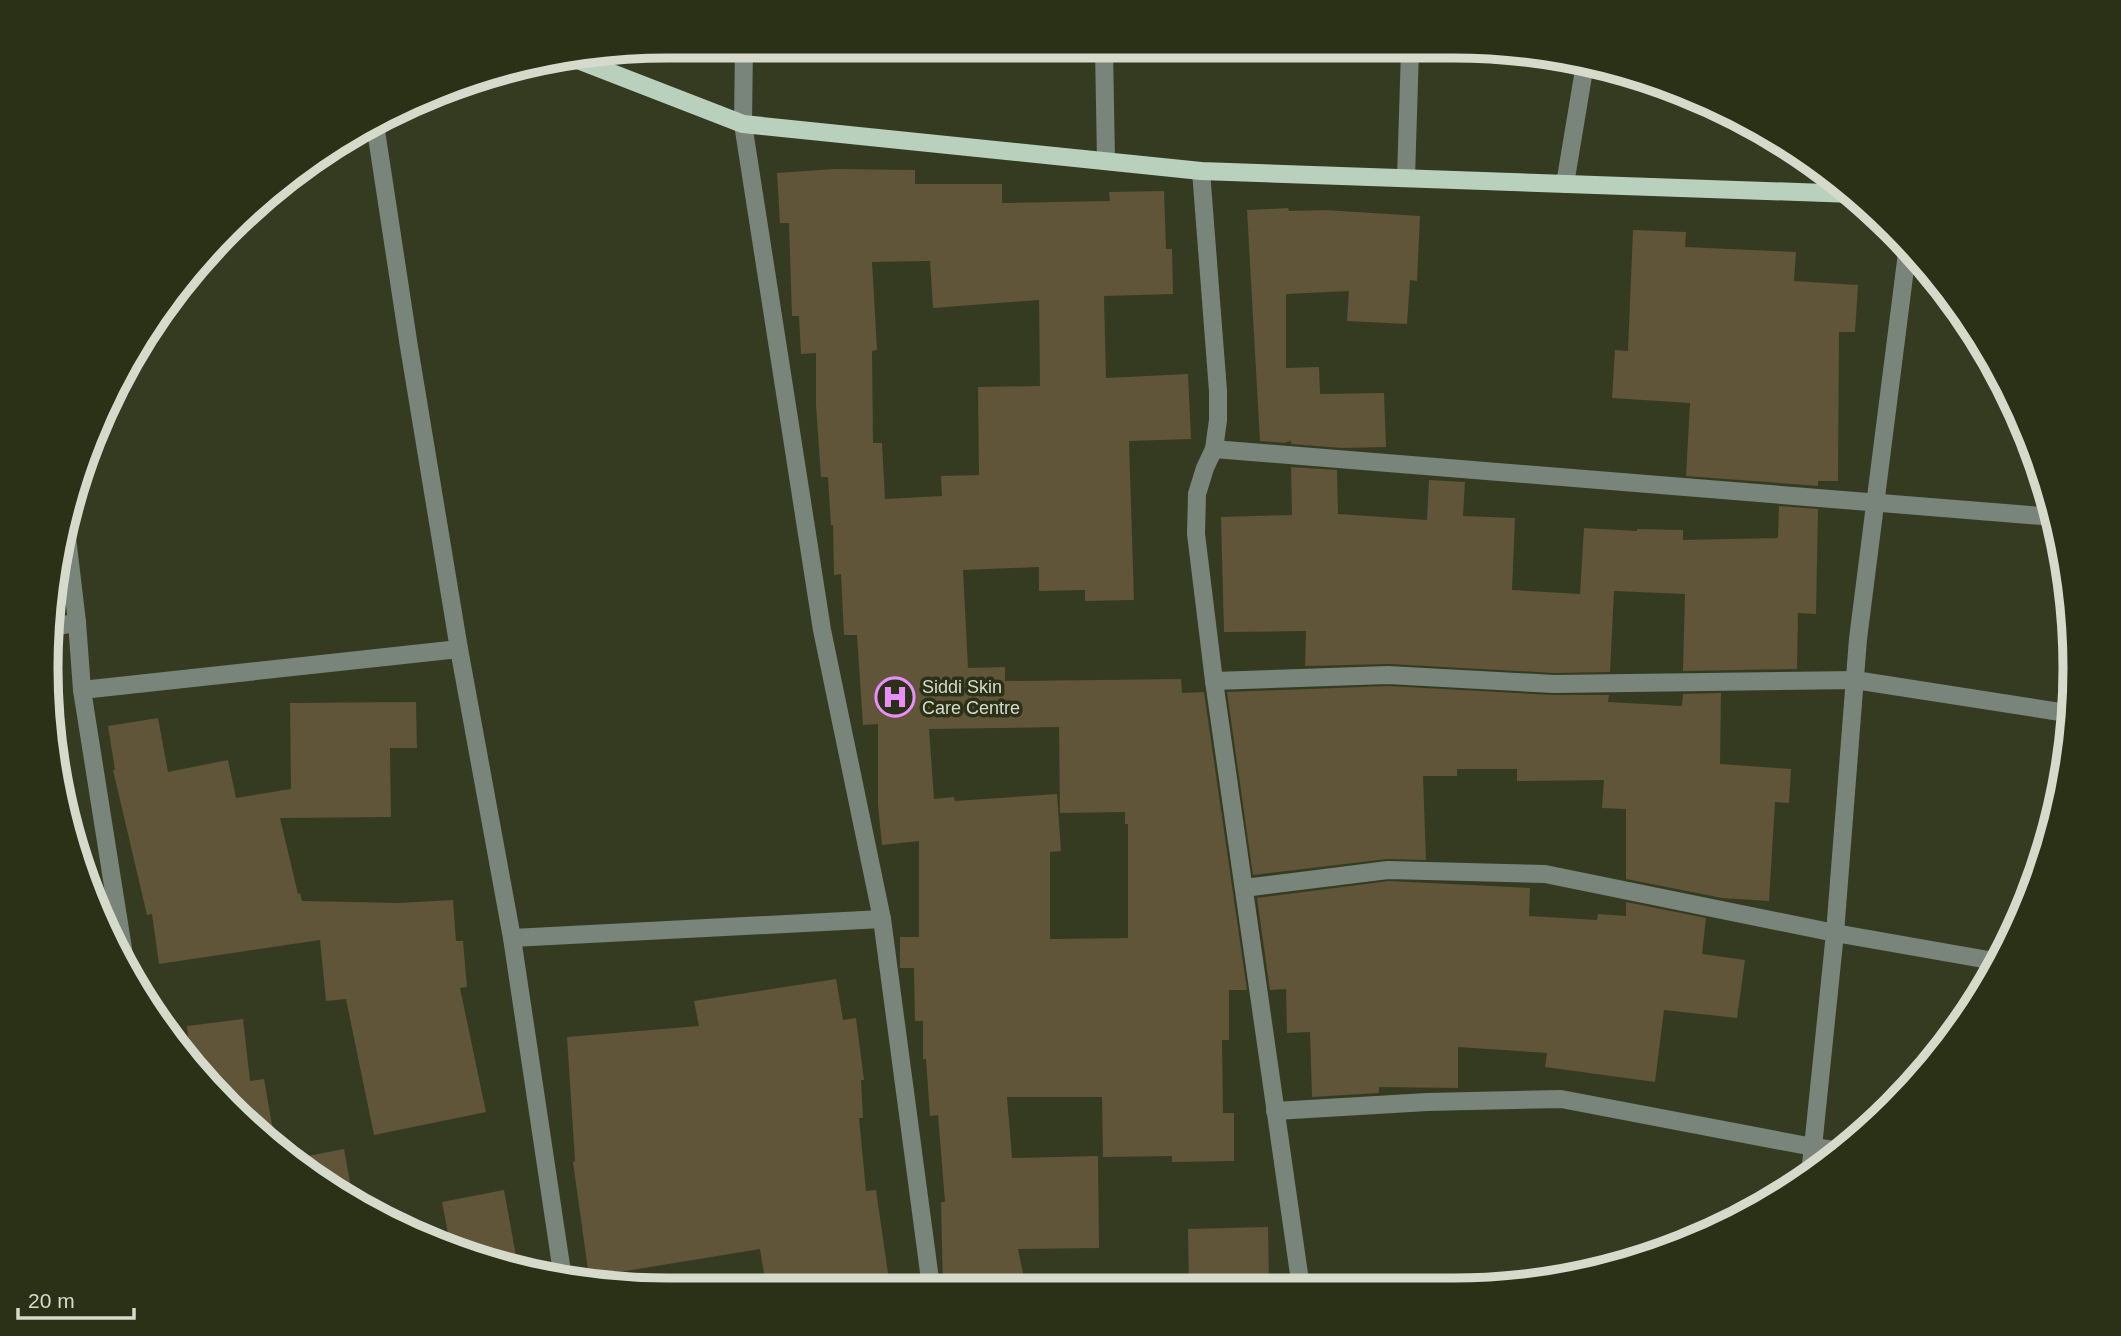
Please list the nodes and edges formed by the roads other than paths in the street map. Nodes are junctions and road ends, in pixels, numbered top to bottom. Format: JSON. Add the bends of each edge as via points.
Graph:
{"nodes":[{"id":1,"x":744,"y":58,"type":"edge"},
{"id":2,"x":1104,"y":58,"type":"edge"},
{"id":3,"x":1410,"y":58,"type":"edge"},
{"id":4,"x":586,"y":63,"type":"edge"},
{"id":5,"x":1584,"y":72,"type":"edge"},
{"id":6,"x":743,"y":124,"type":"junction"},
{"id":7,"x":376,"y":133,"type":"edge"},
{"id":8,"x":1106,"y":161,"type":"junction"},
{"id":9,"x":1201,"y":171,"type":"junction"},
{"id":10,"x":1406,"y":178,"type":"junction"},
{"id":11,"x":1565,"y":184,"type":"junction"},
{"id":12,"x":1836,"y":193,"type":"edge"},
{"id":13,"x":1906,"y":260,"type":"edge"},
{"id":14,"x":1214,"y":449,"type":"junction"},
{"id":15,"x":1876,"y":502,"type":"junction"},
{"id":16,"x":2044,"y":516,"type":"edge"},
{"id":17,"x":69,"y":551,"type":"edge"},
{"id":18,"x":77,"y":622,"type":"junction"},
{"id":19,"x":59,"y":626,"type":"edge"},
{"id":20,"x":459,"y":649,"type":"junction"},
{"id":21,"x":1855,"y":680,"type":"junction"},
{"id":22,"x":1214,"y":681,"type":"junction"},
{"id":23,"x":82,"y":690,"type":"junction"},
{"id":24,"x":2062,"y":712,"type":"edge"},
{"id":25,"x":1244,"y":888,"type":"junction"},
{"id":26,"x":882,"y":919,"type":"junction"},
{"id":27,"x":1835,"y":933,"type":"junction"},
{"id":28,"x":512,"y":938,"type":"junction"},
{"id":29,"x":121,"y":939,"type":"edge"},
{"id":30,"x":1988,"y":960,"type":"edge"},
{"id":31,"x":1275,"y":1111,"type":"junction"},
{"id":32,"x":1813,"y":1147,"type":"junction"},
{"id":33,"x":1828,"y":1149,"type":"edge"},
{"id":34,"x":1811,"y":1161,"type":"edge"},
{"id":35,"x":561,"y":1269,"type":"edge"},
{"id":36,"x":930,"y":1278,"type":"edge"},
{"id":37,"x":1300,"y":1278,"type":"edge"}],
"edges":[{"from":1,"to":6,"type":"street"},
{"from":2,"to":8,"type":"street"},
{"from":3,"to":10,"type":"street"},
{"from":4,"to":6,"type":"main road"},
{"from":5,"to":11,"type":"street"},
{"from":6,"to":8,"type":"main road"},
{"from":6,"to":26,"type":"street","via":[[822,629]]},
{"from":7,"to":20,"type":"street"},
{"from":8,"to":9,"type":"main road"},
{"from":9,"to":10,"type":"main road"},
{"from":9,"to":14,"type":"street","via":[[1218,391]]},
{"from":10,"to":11,"type":"main road"},
{"from":11,"to":12,"type":"main road"},
{"from":13,"to":15,"type":"street"},
{"from":14,"to":15,"type":"street"},
{"from":14,"to":22,"type":"street","via":[[1197,494],[1196,534]]},
{"from":15,"to":16,"type":"street"},
{"from":15,"to":21,"type":"street"},
{"from":17,"to":18,"type":"street"},
{"from":18,"to":19,"type":"street"},
{"from":18,"to":23,"type":"street"},
{"from":20,"to":23,"type":"street"},
{"from":20,"to":28,"type":"street"},
{"from":21,"to":22,"type":"street","via":[[1554,684],[1388,675]]},
{"from":21,"to":24,"type":"street"},
{"from":21,"to":27,"type":"street"},
{"from":22,"to":25,"type":"street"},
{"from":23,"to":29,"type":"street"},
{"from":25,"to":27,"type":"street","via":[[1388,870],[1545,874]]},
{"from":25,"to":31,"type":"street"},
{"from":26,"to":28,"type":"street"},
{"from":26,"to":36,"type":"street"},
{"from":27,"to":30,"type":"street"},
{"from":27,"to":32,"type":"street"},
{"from":28,"to":35,"type":"street"},
{"from":31,"to":32,"type":"street","via":[[1561,1099]]},
{"from":31,"to":37,"type":"street"},
{"from":32,"to":33,"type":"street"},
{"from":32,"to":34,"type":"street"}]}
